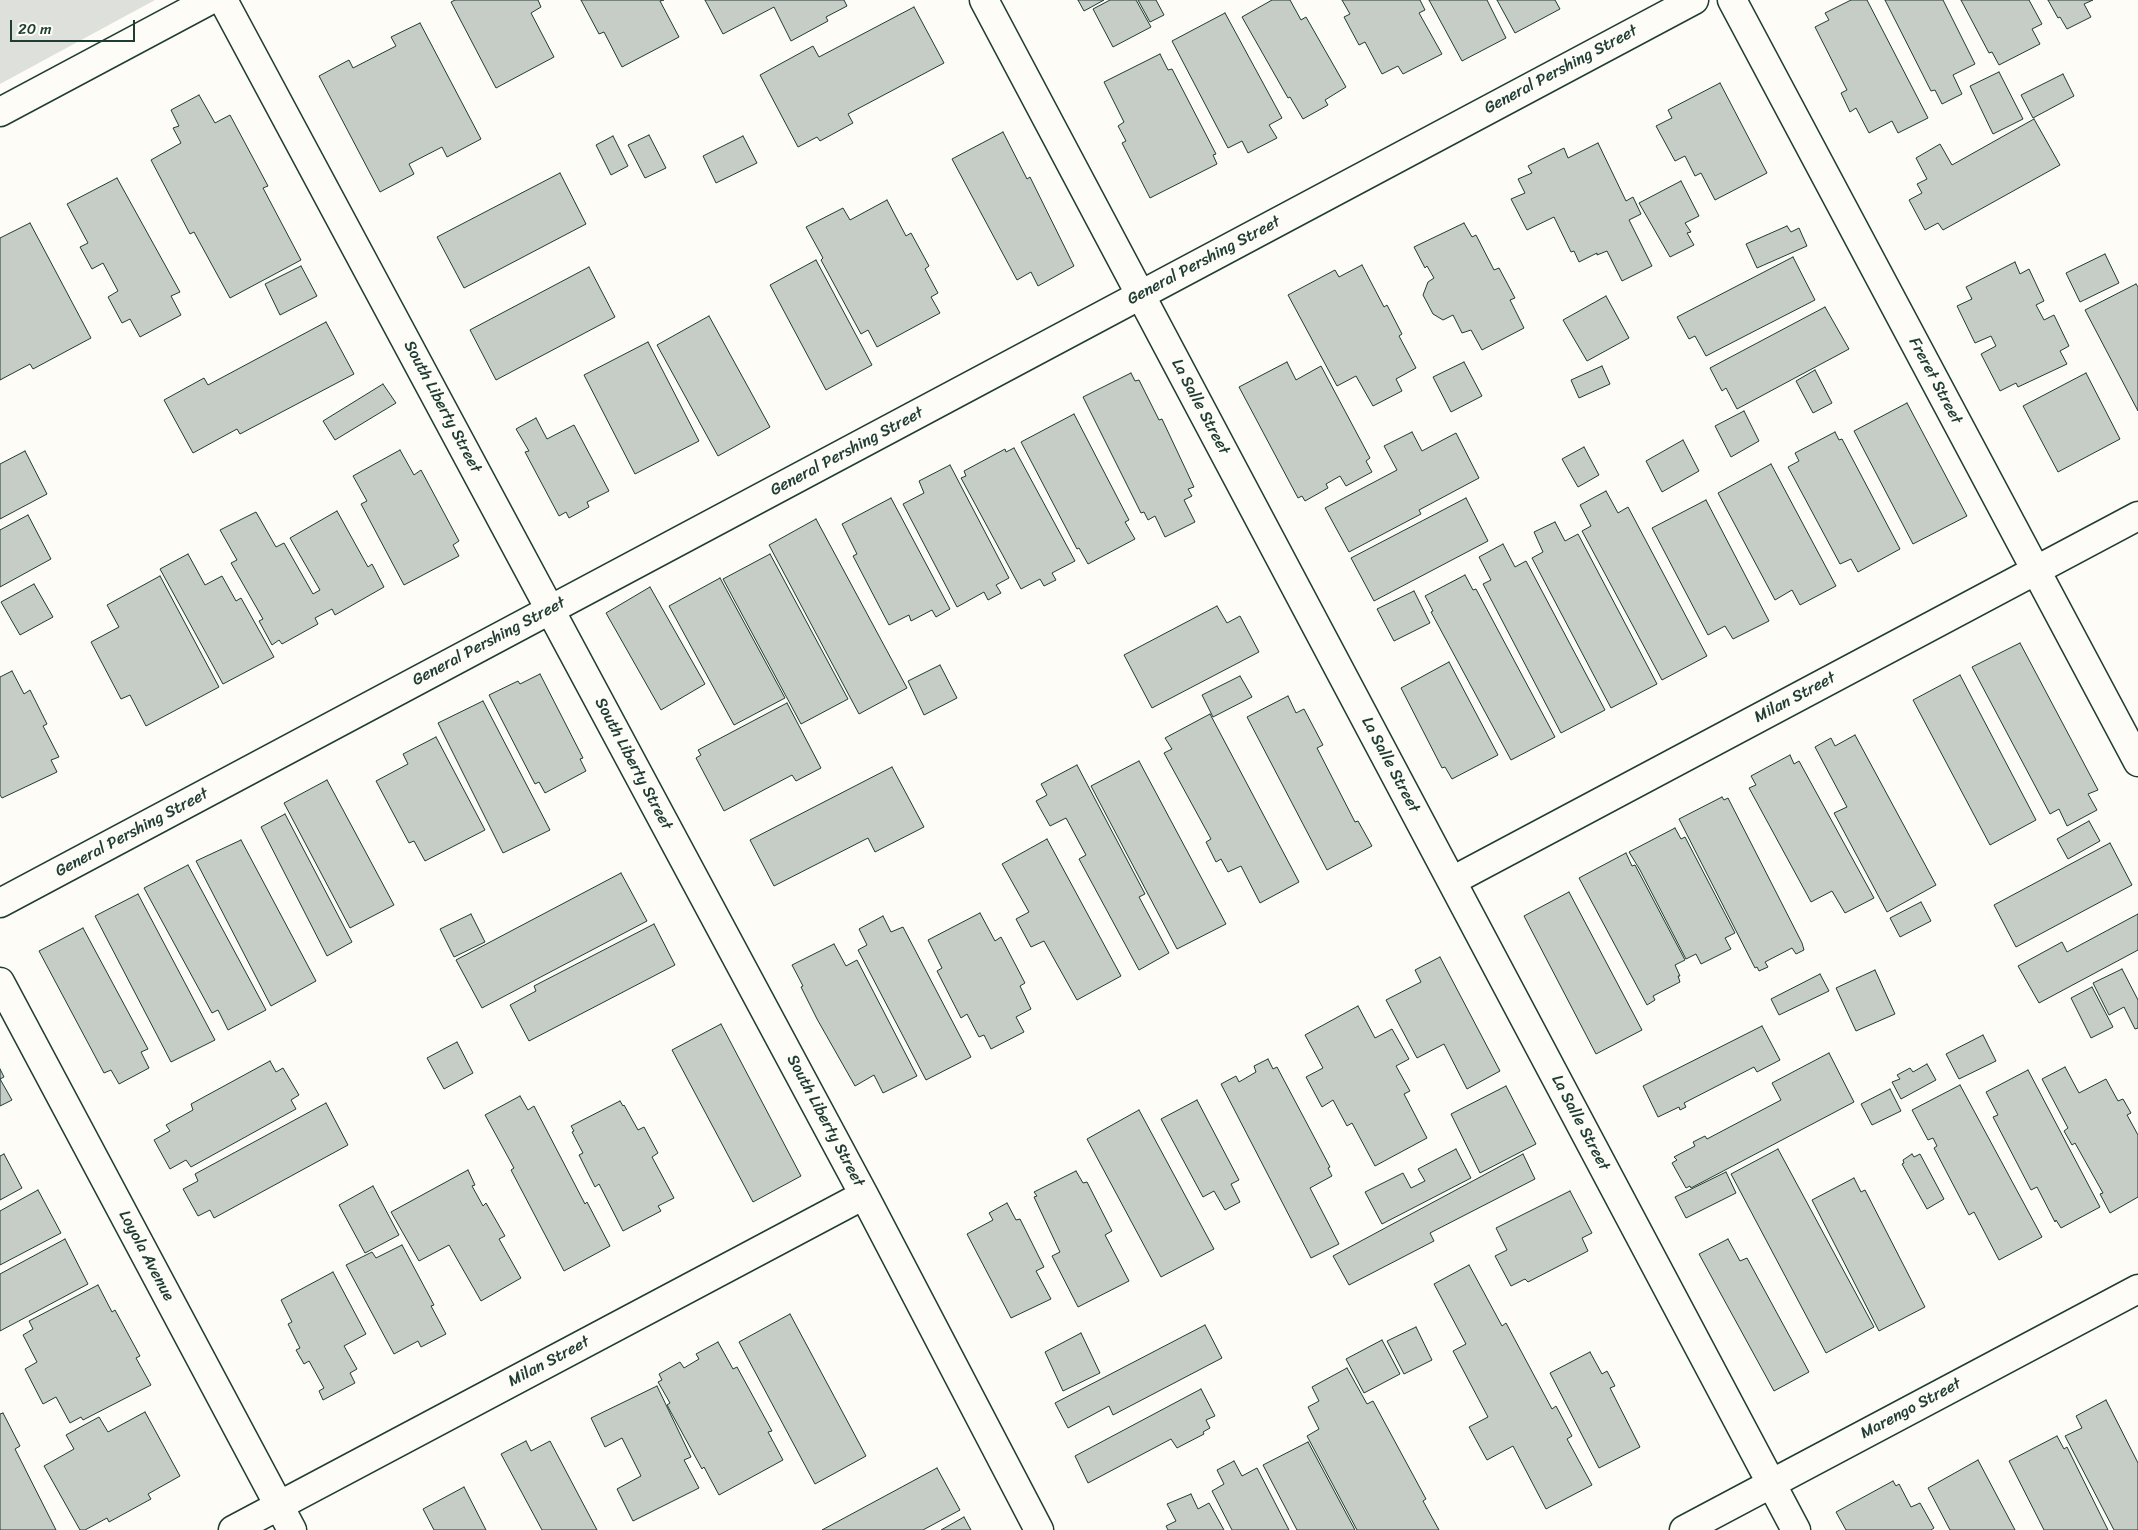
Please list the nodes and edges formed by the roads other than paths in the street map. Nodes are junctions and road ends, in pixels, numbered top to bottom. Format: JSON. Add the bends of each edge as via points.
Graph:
{"nodes":[{"id":1,"x":210,"y":0,"type":"edge"},
{"id":2,"x":224,"y":0,"type":"edge"},
{"id":3,"x":984,"y":0,"type":"edge"},
{"id":4,"x":1694,"y":0,"type":"edge"},
{"id":5,"x":1732,"y":0,"type":"edge"},
{"id":6,"x":0,"y":112,"type":"edge"},
{"id":7,"x":1141,"y":295,"type":"junction"},
{"id":8,"x":2138,"y":516,"type":"edge"},
{"id":9,"x":2036,"y":570,"type":"junction"},
{"id":10,"x":551,"y":610,"type":"junction"},
{"id":11,"x":2138,"y":762,"type":"edge"},
{"id":12,"x":1452,"y":881,"type":"junction"},
{"id":13,"x":0,"y":903,"type":"edge"},
{"id":14,"x":0,"y":982,"type":"edge"},
{"id":15,"x":864,"y":1195,"type":"junction"},
{"id":16,"x":2138,"y":1289,"type":"edge"},
{"id":17,"x":1771,"y":1484,"type":"junction"},
{"id":18,"x":279,"y":1506,"type":"junction"},
{"id":19,"x":233,"y":1530,"type":"edge"},
{"id":20,"x":292,"y":1530,"type":"edge"},
{"id":21,"x":1039,"y":1530,"type":"edge"},
{"id":22,"x":1684,"y":1530,"type":"edge"},
{"id":23,"x":1796,"y":1530,"type":"edge"}],
"edges":[{"from":1,"to":6,"type":"street"},
{"from":2,"to":10,"type":"street","name":"South Liberty Street"},
{"from":3,"to":7,"type":"street","name":"La Salle Street"},
{"from":4,"to":7,"type":"street","name":"General Pershing Street"},
{"from":5,"to":9,"type":"street","name":"Freret Street"},
{"from":7,"to":10,"type":"street","name":"General Pershing Street"},
{"from":7,"to":12,"type":"street","name":"La Salle Street"},
{"from":8,"to":9,"type":"street","name":"Milan Street"},
{"from":9,"to":11,"type":"street","name":"Freret Street"},
{"from":9,"to":12,"type":"street","name":"Milan Street"},
{"from":10,"to":13,"type":"street","name":"General Pershing Street"},
{"from":10,"to":15,"type":"street","name":"South Liberty Street"},
{"from":12,"to":17,"type":"street","name":"La Salle Street"},
{"from":14,"to":18,"type":"street","name":"Loyola Avenue"},
{"from":15,"to":18,"type":"street","name":"Milan Street"},
{"from":15,"to":21,"type":"street","name":"South Liberty Street"},
{"from":16,"to":17,"type":"street","name":"Marengo Street"},
{"from":17,"to":22,"type":"street","name":"Marengo Street"},
{"from":17,"to":23,"type":"street","name":"La Salle Street"},
{"from":18,"to":19,"type":"street","name":"Milan Street"},
{"from":18,"to":20,"type":"street","name":"Loyola Avenue"}]}
